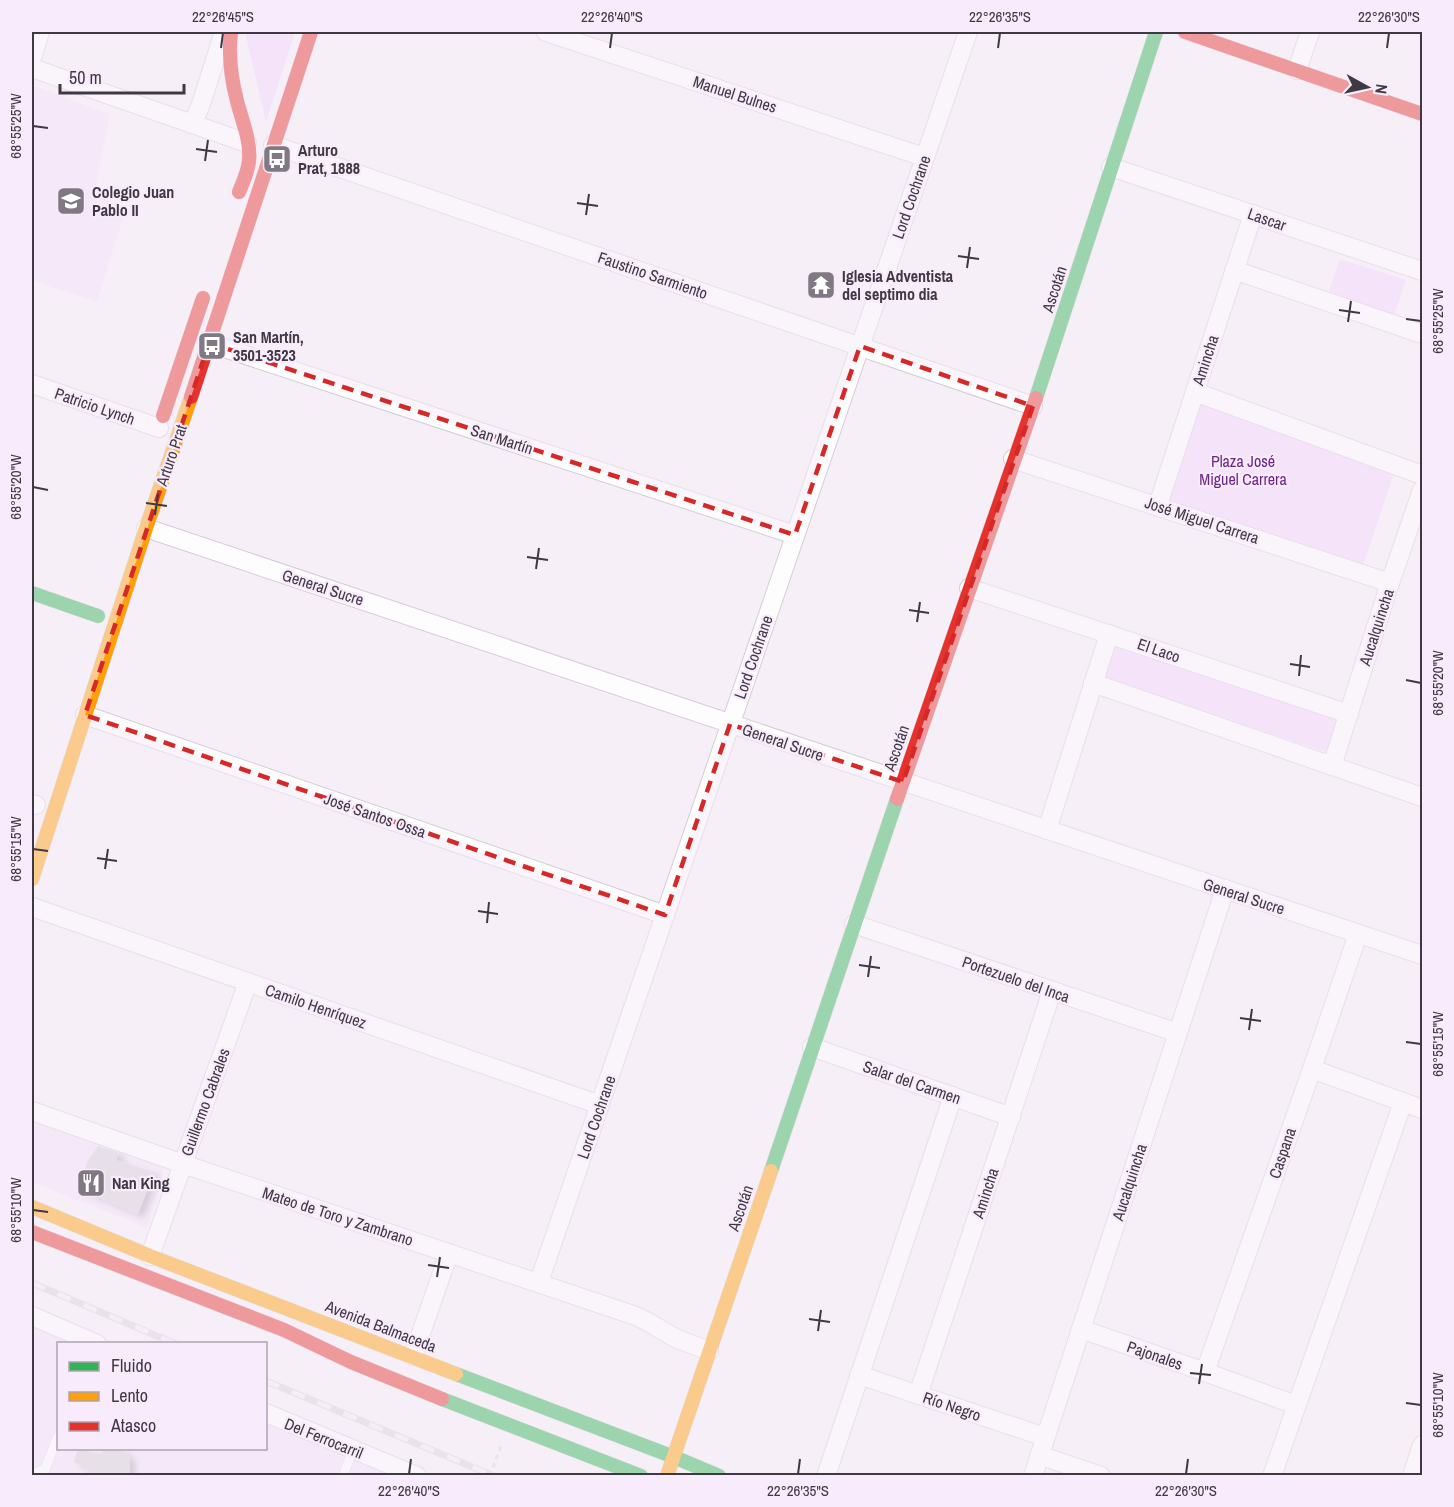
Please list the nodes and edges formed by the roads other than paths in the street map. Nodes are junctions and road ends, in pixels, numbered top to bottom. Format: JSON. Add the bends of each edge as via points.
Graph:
{"nodes":[{"id":1,"x":40,"y":32,"type":"edge"},
{"id":2,"x":225,"y":32,"type":"edge"},
{"id":3,"x":231,"y":32,"type":"edge"},
{"id":4,"x":311,"y":32,"type":"edge"},
{"id":5,"x":546,"y":32,"type":"edge"},
{"id":6,"x":968,"y":32,"type":"edge"},
{"id":7,"x":1156,"y":32,"type":"edge"},
{"id":8,"x":1185,"y":32,"type":"edge"},
{"id":9,"x":1310,"y":32,"type":"edge"},
{"id":10,"x":32,"y":58,"type":"edge"},
{"id":11,"x":32,"y":68,"type":"edge"},
{"id":12,"x":1297,"y":70,"type":"junction"},
{"id":13,"x":1422,"y":114,"type":"edge"},
{"id":14,"x":193,"y":124,"type":"junction"},
{"id":15,"x":247,"y":143,"type":"junction"},
{"id":16,"x":273,"y":145,"type":"junction"},
{"id":17,"x":924,"y":157,"type":"junction"},
{"id":18,"x":1111,"y":167,"type":"junction"},
{"id":19,"x":235,"y":203,"type":"dead end"},
{"id":20,"x":1253,"y":214,"type":"junction"},
{"id":21,"x":1234,"y":270,"type":"junction"},
{"id":22,"x":1422,"y":271,"type":"edge"},
{"id":23,"x":208,"y":282,"type":"dead end"},
{"id":24,"x":1422,"y":334,"type":"edge"},
{"id":25,"x":209,"y":343,"type":"junction"},
{"id":26,"x":860,"y":346,"type":"junction"},
{"id":27,"x":32,"y":384,"type":"edge"},
{"id":28,"x":1195,"y":392,"type":"junction"},
{"id":29,"x":1033,"y":406,"type":"junction"},
{"id":30,"x":157,"y":434,"type":"joint"},
{"id":31,"x":1013,"y":459,"type":"junction"},
{"id":32,"x":1422,"y":475,"type":"edge"},
{"id":33,"x":1422,"y":490,"type":"edge"},
{"id":34,"x":1158,"y":505,"type":"junction"},
{"id":35,"x":146,"y":528,"type":"junction"},
{"id":36,"x":795,"y":535,"type":"junction"},
{"id":37,"x":1390,"y":583,"type":"junction"},
{"id":38,"x":969,"y":588,"type":"junction"},
{"id":39,"x":32,"y":592,"type":"edge"},
{"id":40,"x":103,"y":601,"type":"dead end"},
{"id":41,"x":1109,"y":634,"type":"junction"},
{"id":42,"x":1094,"y":683,"type":"junction"},
{"id":43,"x":1348,"y":714,"type":"junction"},
{"id":44,"x":85,"y":715,"type":"junction"},
{"id":45,"x":730,"y":724,"type":"junction"},
{"id":46,"x":1332,"y":766,"type":"junction"},
{"id":47,"x":903,"y":782,"type":"junction"},
{"id":48,"x":1422,"y":797,"type":"edge"},
{"id":49,"x":1047,"y":830,"type":"junction"},
{"id":50,"x":32,"y":879,"type":"edge"},
{"id":51,"x":1225,"y":889,"type":"junction"},
{"id":52,"x":32,"y":907,"type":"edge"},
{"id":53,"x":665,"y":915,"type":"junction"},
{"id":54,"x":854,"y":924,"type":"junction"},
{"id":55,"x":1358,"y":934,"type":"junction"},
{"id":56,"x":1422,"y":954,"type":"edge"},
{"id":57,"x":248,"y":982,"type":"junction"},
{"id":58,"x":1052,"y":991,"type":"junction"},
{"id":59,"x":1178,"y":1033,"type":"junction"},
{"id":60,"x":812,"y":1047,"type":"junction"},
{"id":61,"x":1312,"y":1069,"type":"junction"},
{"id":62,"x":953,"y":1096,"type":"junction"},
{"id":63,"x":1403,"y":1102,"type":"junction"},
{"id":64,"x":600,"y":1105,"type":"junction"},
{"id":65,"x":1422,"y":1109,"type":"edge"},
{"id":66,"x":32,"y":1111,"type":"edge"},
{"id":67,"x":1011,"y":1117,"type":"junction"},
{"id":68,"x":183,"y":1164,"type":"junction"},
{"id":69,"x":32,"y":1207,"type":"edge"},
{"id":70,"x":32,"y":1232,"type":"edge"},
{"id":71,"x":449,"y":1253,"type":"junction"},
{"id":72,"x":150,"y":1256,"type":"junction"},
{"id":73,"x":539,"y":1282,"type":"junction"},
{"id":74,"x":32,"y":1317,"type":"edge"},
{"id":75,"x":1081,"y":1329,"type":"junction"},
{"id":76,"x":92,"y":1342,"type":"edge"},
{"id":77,"x":709,"y":1351,"type":"junction"},
{"id":78,"x":413,"y":1356,"type":"junction"},
{"id":79,"x":1205,"y":1372,"type":"junction"},
{"id":80,"x":860,"y":1375,"type":"junction"},
{"id":81,"x":918,"y":1395,"type":"junction"},
{"id":82,"x":1296,"y":1405,"type":"junction"},
{"id":83,"x":267,"y":1413,"type":"edge"},
{"id":84,"x":1045,"y":1437,"type":"junction"},
{"id":85,"x":57,"y":1439,"type":"edge"},
{"id":86,"x":1422,"y":1445,"type":"edge"},
{"id":87,"x":353,"y":1449,"type":"junction"},
{"id":88,"x":1039,"y":1455,"type":"junction"},
{"id":89,"x":674,"y":1457,"type":"junction"},
{"id":90,"x":32,"y":1474,"type":"edge"},
{"id":91,"x":343,"y":1476,"type":"edge"},
{"id":92,"x":417,"y":1476,"type":"edge"},
{"id":93,"x":641,"y":1476,"type":"edge"},
{"id":94,"x":667,"y":1476,"type":"edge"},
{"id":95,"x":719,"y":1476,"type":"edge"},
{"id":96,"x":826,"y":1476,"type":"edge"},
{"id":97,"x":1033,"y":1476,"type":"edge"},
{"id":98,"x":1101,"y":1476,"type":"edge"},
{"id":99,"x":1272,"y":1476,"type":"edge"},
{"id":100,"x":1412,"y":1476,"type":"edge"}],
"edges":[{"from":1,"to":10,"type":"street"},
{"from":2,"to":14,"type":"street"},
{"from":3,"to":15,"type":"main road","via":[[232,74]]},
{"from":4,"to":16,"type":"main road","name":"Arturo Prat"},
{"from":5,"to":17,"type":"street","name":"Manuel Bulnes"},
{"from":6,"to":17,"type":"street","name":"Lord Cochrane"},
{"from":7,"to":18,"type":"main road","name":"Ascotán"},
{"from":8,"to":12,"type":"main road"},
{"from":9,"to":12,"type":"street"},
{"from":11,"to":14,"type":"street"},
{"from":12,"to":13,"type":"main road"},
{"from":14,"to":15,"type":"street"},
{"from":15,"to":19,"type":"main road","via":[[249,160]]},
{"from":16,"to":25,"type":"main road","name":"Arturo Prat"},
{"from":16,"to":26,"type":"street","name":"Faustino Sarmiento"},
{"from":17,"to":26,"type":"street","name":"Lord Cochrane"},
{"from":18,"to":20,"type":"street","name":"Lascar"},
{"from":18,"to":29,"type":"main road","name":"Ascotán"},
{"from":20,"to":21,"type":"street","name":"Amincha"},
{"from":20,"to":22,"type":"street","name":"Lascar"},
{"from":21,"to":24,"type":"street"},
{"from":21,"to":28,"type":"street","name":"Amincha"},
{"from":23,"to":30,"type":"main road","name":"Arturo Prat"},
{"from":25,"to":35,"type":"main road","name":"Arturo Prat"},
{"from":25,"to":36,"type":"street","name":"San Martín"},
{"from":26,"to":29,"type":"street","name":"Faustino Sarmiento"},
{"from":26,"to":36,"type":"street","name":"Lord Cochrane"},
{"from":27,"to":30,"type":"street","name":"Patricio Lynch"},
{"from":28,"to":32,"type":"street"},
{"from":28,"to":34,"type":"street","name":"Amincha"},
{"from":29,"to":31,"type":"main road","name":"Ascotán"},
{"from":31,"to":34,"type":"street","name":"José Miguel Carrera"},
{"from":31,"to":38,"type":"main road","name":"Ascotán"},
{"from":33,"to":37,"type":"street","name":"Aucalquincha"},
{"from":34,"to":37,"type":"street","name":"José Miguel Carrera"},
{"from":35,"to":44,"type":"main road","name":"Arturo Prat"},
{"from":35,"to":45,"type":"street","name":"General Sucre"},
{"from":36,"to":45,"type":"street","name":"Lord Cochrane"},
{"from":37,"to":43,"type":"street","name":"Aucalquincha"},
{"from":38,"to":41,"type":"street","name":"El Laco"},
{"from":38,"to":47,"type":"main road","name":"Ascotán"},
{"from":39,"to":40,"type":"main road","via":[[97,622]]},
{"from":41,"to":42,"type":"street"},
{"from":41,"to":43,"type":"street","name":"El Laco"},
{"from":42,"to":46,"type":"street"},
{"from":42,"to":49,"type":"street"},
{"from":43,"to":46,"type":"street","name":"Aucalquincha"},
{"from":44,"to":50,"type":"main road","name":"Arturo Prat"},
{"from":44,"to":53,"type":"street","name":"José Santos Ossa"},
{"from":45,"to":47,"type":"street","name":"General Sucre"},
{"from":45,"to":53,"type":"street","name":"Lord Cochrane"},
{"from":46,"to":48,"type":"street"},
{"from":47,"to":49,"type":"street","name":"General Sucre"},
{"from":47,"to":54,"type":"main road","name":"Ascotán"},
{"from":49,"to":51,"type":"street","name":"General Sucre"},
{"from":51,"to":55,"type":"street","name":"General Sucre"},
{"from":51,"to":59,"type":"street","name":"Aucalquincha"},
{"from":52,"to":57,"type":"street","name":"Camilo Henríquez"},
{"from":53,"to":64,"type":"street","name":"Lord Cochrane"},
{"from":54,"to":58,"type":"street","name":"Portezuelo del Inca"},
{"from":54,"to":60,"type":"main road","name":"Ascotán"},
{"from":55,"to":56,"type":"street","name":"General Sucre"},
{"from":55,"to":61,"type":"street","name":"Caspana"},
{"from":57,"to":64,"type":"street","name":"Camilo Henríquez"},
{"from":57,"to":68,"type":"street","name":"Guillermo Cabrales"},
{"from":58,"to":59,"type":"street","name":"Portezuelo del Inca"},
{"from":58,"to":67,"type":"street","name":"Amincha"},
{"from":59,"to":75,"type":"street","name":"Aucalquincha"},
{"from":60,"to":62,"type":"street","name":"Salar del Carmen"},
{"from":60,"to":77,"type":"main road","name":"Ascotán"},
{"from":61,"to":63,"type":"street"},
{"from":61,"to":79,"type":"street","name":"Caspana"},
{"from":62,"to":67,"type":"street","name":"Salar del Carmen"},
{"from":62,"to":80,"type":"street"},
{"from":63,"to":65,"type":"street"},
{"from":63,"to":82,"type":"street"},
{"from":64,"to":73,"type":"street","name":"Lord Cochrane"},
{"from":66,"to":68,"type":"street","name":"Mateo de Toro y Zambrano"},
{"from":67,"to":81,"type":"street","name":"Amincha"},
{"from":68,"to":71,"type":"street","name":"Mateo de Toro y Zambrano"},
{"from":68,"to":72,"type":"street","name":"Guillermo Cabrales"},
{"from":69,"to":72,"type":"main road","name":"Avenida Balmaceda"},
{"from":70,"to":93,"type":"main road","via":[[273,1326],[378,1374]]},
{"from":71,"to":73,"type":"street","name":"Mateo de Toro y Zambrano"},
{"from":71,"to":78,"type":"street"},
{"from":72,"to":78,"type":"main road","name":"Avenida Balmaceda"},
{"from":73,"to":77,"type":"street","name":"Mateo de Toro y Zambrano","via":[[636,1316]]},
{"from":74,"to":76,"type":"street"},
{"from":75,"to":79,"type":"street","name":"Pajonales"},
{"from":75,"to":84,"type":"street","name":"Aucalquincha"},
{"from":77,"to":89,"type":"main road","name":"Ascotán"},
{"from":78,"to":89,"type":"main road","name":"Avenida Balmaceda"},
{"from":79,"to":82,"type":"street","name":"Pajonales"},
{"from":80,"to":81,"type":"street","name":"Río Negro"},
{"from":80,"to":96,"type":"street"},
{"from":81,"to":84,"type":"street","name":"Río Negro"},
{"from":82,"to":99,"type":"street"},
{"from":83,"to":87,"type":"street","name":"Del Ferrocarril"},
{"from":84,"to":88,"type":"street","name":"Aucalquincha"},
{"from":85,"to":90,"type":"lane","via":[[45,1469]]},
{"from":86,"to":100,"type":"street"},
{"from":87,"to":91,"type":"lane"},
{"from":87,"to":92,"type":"street","name":"Del Ferrocarril"},
{"from":88,"to":97,"type":"street","name":"Aucalquincha"},
{"from":88,"to":98,"type":"street"},
{"from":89,"to":94,"type":"main road","name":"Ascotán"},
{"from":89,"to":95,"type":"main road","name":"Avenida Balmaceda"}]}
